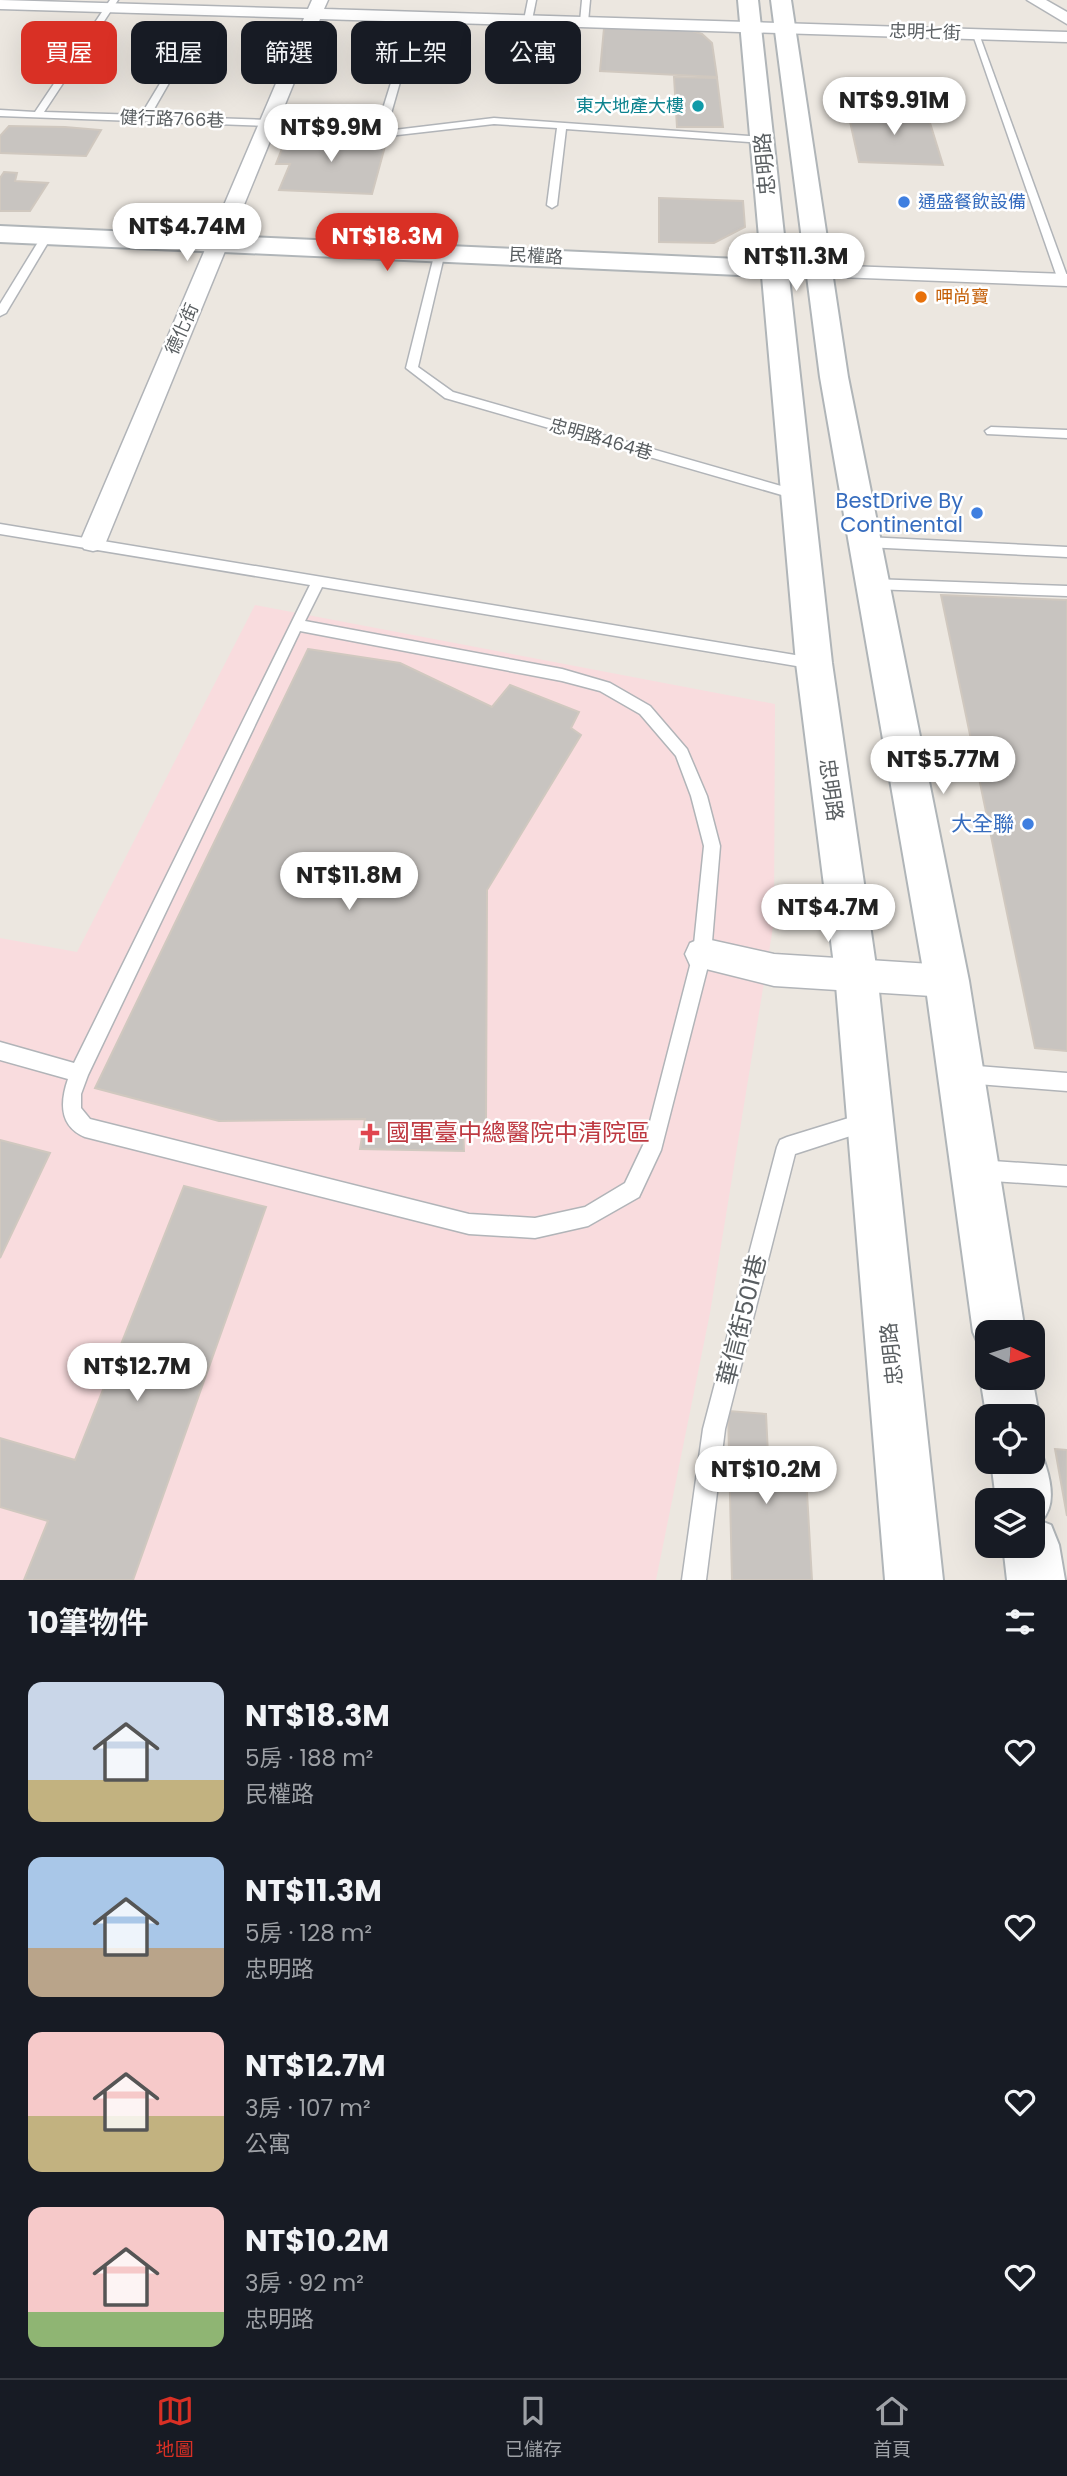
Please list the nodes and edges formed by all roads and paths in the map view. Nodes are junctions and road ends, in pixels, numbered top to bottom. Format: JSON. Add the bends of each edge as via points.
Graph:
{"nodes":[{"id":1,"x":532,"y":0,"type":"edge"},
{"id":2,"x":586,"y":0,"type":"edge"},
{"id":3,"x":748,"y":0,"type":"edge"},
{"id":4,"x":781,"y":0,"type":"edge"},
{"id":5,"x":1035,"y":0,"type":"edge"},
{"id":6,"x":0,"y":4,"type":"edge"},
{"id":7,"x":112,"y":4,"type":"edge"},
{"id":8,"x":317,"y":7,"type":"edge"},
{"id":9,"x":1067,"y":19,"type":"edge"},
{"id":10,"x":528,"y":20,"type":"junction"},
{"id":11,"x":583,"y":22,"type":"junction"},
{"id":12,"x":750,"y":27,"type":"junction"},
{"id":13,"x":784,"y":28,"type":"junction"},
{"id":14,"x":975,"y":34,"type":"junction"},
{"id":15,"x":1067,"y":37,"type":"edge"},
{"id":16,"x":164,"y":84,"type":"edge"},
{"id":17,"x":395,"y":84,"type":"edge"},
{"id":18,"x":0,"y":113,"type":"edge"},
{"id":19,"x":37,"y":115,"type":"junction"},
{"id":20,"x":144,"y":118,"type":"junction"},
{"id":21,"x":268,"y":122,"type":"junction"},
{"id":22,"x":562,"y":125,"type":"junction"},
{"id":23,"x":380,"y":134,"type":"junction"},
{"id":24,"x":763,"y":139,"type":"junction"},
{"id":25,"x":552,"y":205,"type":"dead end"},
{"id":26,"x":0,"y":234,"type":"edge"},
{"id":27,"x":47,"y":236,"type":"junction"},
{"id":28,"x":219,"y":243,"type":"junction"},
{"id":29,"x":440,"y":251,"type":"junction"},
{"id":30,"x":775,"y":269,"type":"junction"},
{"id":31,"x":820,"y":271,"type":"junction"},
{"id":32,"x":1065,"y":280,"type":"edge"},
{"id":33,"x":0,"y":313,"type":"edge"},
{"id":34,"x":990,"y":431,"type":"dead end"},
{"id":35,"x":1067,"y":434,"type":"edge"},
{"id":36,"x":797,"y":495,"type":"junction"},
{"id":37,"x":0,"y":529,"type":"edge"},
{"id":38,"x":93,"y":542,"type":"junction"},
{"id":39,"x":866,"y":542,"type":"junction"},
{"id":40,"x":1067,"y":552,"type":"edge"},
{"id":41,"x":318,"y":582,"type":"junction"},
{"id":42,"x":872,"y":584,"type":"junction"},
{"id":43,"x":1067,"y":591,"type":"edge"},
{"id":44,"x":296,"y":625,"type":"junction"},
{"id":45,"x":814,"y":663,"type":"junction"},
{"id":46,"x":702,"y":954,"type":"junction"},
{"id":47,"x":856,"y":973,"type":"junction"},
{"id":48,"x":947,"y":981,"type":"junction"},
{"id":49,"x":0,"y":1051,"type":"edge"},
{"id":50,"x":79,"y":1073,"type":"junction"},
{"id":51,"x":962,"y":1074,"type":"junction"},
{"id":52,"x":1067,"y":1082,"type":"edge"},
{"id":53,"x":869,"y":1121,"type":"junction"},
{"id":54,"x":975,"y":1170,"type":"junction"},
{"id":55,"x":1067,"y":1176,"type":"edge"},
{"id":56,"x":997,"y":1320,"type":"edge"},
{"id":57,"x":1033,"y":1558,"type":"edge"},
{"id":58,"x":694,"y":1580,"type":"edge"},
{"id":59,"x":914,"y":1580,"type":"edge"},
{"id":60,"x":1036,"y":1580,"type":"edge"}],
"edges":[{"from":1,"to":10,"type":"lane"},
{"from":2,"to":11,"type":"lane"},
{"from":3,"to":12,"type":"main road","name":"忠明路"},
{"from":4,"to":13,"type":"main road","name":"忠明路"},
{"from":5,"to":9,"type":"street"},
{"from":6,"to":7,"type":"street","name":"忠明七街"},
{"from":7,"to":8,"type":"street","name":"忠明七街"},
{"from":7,"to":19,"type":"lane"},
{"from":8,"to":10,"type":"street","name":"忠明七街"},
{"from":8,"to":21,"type":"street","name":"德化街"},
{"from":10,"to":11,"type":"street","name":"忠明七街"},
{"from":11,"to":12,"type":"street","name":"忠明七街"},
{"from":12,"to":13,"type":"street","name":"忠明七街"},
{"from":12,"to":24,"type":"main road","name":"忠明路"},
{"from":13,"to":14,"type":"street","name":"忠明七街"},
{"from":13,"to":31,"type":"main road","name":"忠明路"},
{"from":14,"to":15,"type":"street","name":"忠明七街"},
{"from":14,"to":32,"type":"lane"},
{"from":16,"to":20,"type":"lane"},
{"from":17,"to":23,"type":"lane"},
{"from":18,"to":19,"type":"lane","name":"健行路766巷"},
{"from":19,"to":20,"type":"lane","name":"健行路766巷"},
{"from":20,"to":21,"type":"lane","name":"健行路766巷"},
{"from":21,"to":23,"type":"lane","name":"健行路766巷"},
{"from":21,"to":28,"type":"street","name":"德化街"},
{"from":22,"to":23,"type":"lane","name":"健行路766巷","via":[[494,121]]},
{"from":22,"to":24,"type":"lane","name":"健行路766巷"},
{"from":22,"to":25,"type":"lane"},
{"from":24,"to":30,"type":"main road","name":"忠明路"},
{"from":26,"to":27,"type":"main road","name":"民權路"},
{"from":27,"to":28,"type":"main road","name":"民權路"},
{"from":27,"to":33,"type":"lane"},
{"from":28,"to":29,"type":"main road","name":"民權路"},
{"from":28,"to":38,"type":"street","name":"德化街"},
{"from":29,"to":30,"type":"main road","name":"民權路"},
{"from":29,"to":36,"type":"lane","name":"忠明路464巷","via":[[412,368],[449,395]]},
{"from":30,"to":31,"type":"main road","name":"民權路"},
{"from":30,"to":36,"type":"main road","name":"忠明路"},
{"from":31,"to":32,"type":"street"},
{"from":31,"to":39,"type":"main road","name":"忠明路","via":[[834,377]]},
{"from":34,"to":35,"type":"lane"},
{"from":36,"to":45,"type":"main road","name":"忠明路"},
{"from":37,"to":38,"type":"lane"},
{"from":38,"to":41,"type":"lane"},
{"from":39,"to":40,"type":"lane"},
{"from":39,"to":42,"type":"main road","name":"忠明路"},
{"from":41,"to":44,"type":"lane"},
{"from":41,"to":45,"type":"lane"},
{"from":42,"to":43,"type":"lane"},
{"from":42,"to":48,"type":"main road","name":"忠明路"},
{"from":44,"to":46,"type":"lane","via":[[562,676],[605,687],[645,710],[682,753],[712,846]]},
{"from":44,"to":50,"type":"lane"},
{"from":45,"to":47,"type":"main road","name":"忠明路"},
{"from":46,"to":47,"type":"street","via":[[774,970]]},
{"from":46,"to":50,"type":"lane","via":[[654,1143],[632,1190],[588,1216],[535,1228],[469,1224],[85,1127],[71,1111]]},
{"from":47,"to":48,"type":"street"},
{"from":47,"to":53,"type":"main road","name":"忠明路"},
{"from":48,"to":51,"type":"main road","name":"忠明路"},
{"from":49,"to":50,"type":"lane"},
{"from":51,"to":52,"type":"lane"},
{"from":51,"to":54,"type":"main road","name":"忠明路"},
{"from":53,"to":58,"type":"lane","name":"華信街501巷","via":[[787,1147],[714,1429]]},
{"from":53,"to":59,"type":"main road","name":"忠明路"},
{"from":54,"to":55,"type":"lane"},
{"from":54,"to":56,"type":"main road","name":"忠明路"},
{"from":57,"to":60,"type":"main road"}]}
